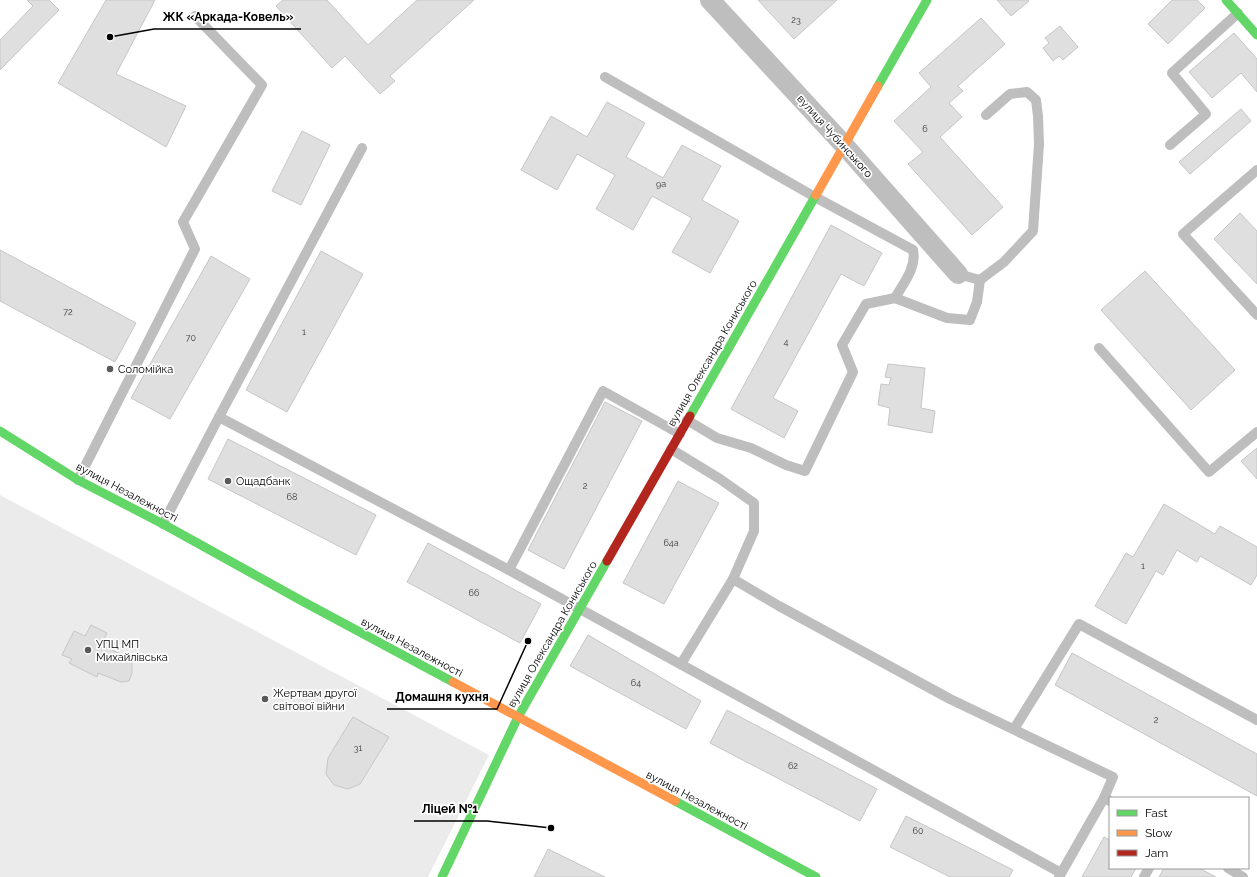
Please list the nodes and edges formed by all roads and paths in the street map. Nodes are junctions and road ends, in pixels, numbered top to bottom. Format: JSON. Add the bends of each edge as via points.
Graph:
{"nodes":[{"id":1,"x":710,"y":0,"type":"edge"},
{"id":2,"x":927,"y":0,"type":"edge"},
{"id":3,"x":1226,"y":0,"type":"edge"},
{"id":4,"x":1238,"y":13,"type":"junction"},
{"id":5,"x":194,"y":16,"type":"dead end"},
{"id":6,"x":1257,"y":35,"type":"edge"},
{"id":7,"x":605,"y":77,"type":"dead end"},
{"id":8,"x":986,"y":115,"type":"dead end"},
{"id":9,"x":844,"y":145,"type":"junction"},
{"id":10,"x":1170,"y":146,"type":"dead end"},
{"id":11,"x":362,"y":148,"type":"dead end"},
{"id":12,"x":1257,"y":170,"type":"edge"},
{"id":13,"x":815,"y":197,"type":"junction"},
{"id":14,"x":958,"y":274,"type":"joint"},
{"id":15,"x":980,"y":280,"type":"junction"},
{"id":16,"x":895,"y":298,"type":"junction"},
{"id":17,"x":1257,"y":315,"type":"edge"},
{"id":18,"x":1099,"y":348,"type":"dead end"},
{"id":19,"x":219,"y":417,"type":"junction"},
{"id":20,"x":687,"y":420,"type":"junction"},
{"id":21,"x":0,"y":431,"type":"edge"},
{"id":22,"x":1257,"y":432,"type":"edge"},
{"id":23,"x":680,"y":434,"type":"junction"},
{"id":24,"x":671,"y":449,"type":"junction"},
{"id":25,"x":78,"y":480,"type":"junction"},
{"id":26,"x":163,"y":524,"type":"junction"},
{"id":27,"x":509,"y":570,"type":"junction"},
{"id":28,"x":733,"y":579,"type":"junction"},
{"id":29,"x":580,"y":608,"type":"junction"},
{"id":30,"x":681,"y":664,"type":"junction"},
{"id":31,"x":518,"y":717,"type":"junction"},
{"id":32,"x":1257,"y":720,"type":"edge"},
{"id":33,"x":1014,"y":729,"type":"junction"},
{"id":34,"x":1107,"y":799,"type":"edge"},
{"id":35,"x":1230,"y":869,"type":"edge"},
{"id":36,"x":1060,"y":875,"type":"edge"},
{"id":37,"x":442,"y":877,"type":"edge"},
{"id":38,"x":816,"y":877,"type":"edge"},
{"id":39,"x":1243,"y":877,"type":"edge"}],
"edges":[{"from":1,"to":9,"type":"street","name":"вулиця Чубинського"},
{"from":2,"to":9,"type":"street","name":"вулиця Олександра Кониського"},
{"from":3,"to":4,"type":"street"},
{"from":4,"to":6,"type":"street"},
{"from":4,"to":10,"type":"lane","via":[[1172,73],[1206,114]]},
{"from":5,"to":25,"type":"lane","via":[[262,85],[183,222],[195,249]]},
{"from":7,"to":13,"type":"lane"},
{"from":8,"to":15,"type":"lane","via":[[1010,94],[1027,92],[1036,100],[1039,144],[1032,231],[1004,262]]},
{"from":9,"to":13,"type":"street","name":"вулиця Олександра Кониського"},
{"from":9,"to":14,"type":"street","name":"вулиця Чубинського"},
{"from":11,"to":19,"type":"lane"},
{"from":12,"to":17,"type":"lane","via":[[1183,234]]},
{"from":13,"to":16,"type":"lane","via":[[913,250],[909,274]]},
{"from":13,"to":20,"type":"street","name":"вулиця Олександра Кониського"},
{"from":14,"to":15,"type":"lane"},
{"from":15,"to":16,"type":"lane","via":[[977,302],[970,320],[947,318]]},
{"from":16,"to":20,"type":"lane","via":[[866,304],[842,345],[853,372],[805,471],[751,448],[717,438]]},
{"from":18,"to":22,"type":"lane","via":[[1209,472]]},
{"from":19,"to":26,"type":"lane"},
{"from":19,"to":27,"type":"lane"},
{"from":20,"to":23,"type":"street","name":"вулиця Олександра Кониського"},
{"from":21,"to":25,"type":"street","name":"вулиця Незалежності"},
{"from":23,"to":24,"type":"street","name":"вулиця Олександра Кониського"},
{"from":23,"to":27,"type":"lane","via":[[603,391]]},
{"from":24,"to":28,"type":"lane","via":[[754,503],[754,531]]},
{"from":24,"to":29,"type":"street","name":"вулиця Олександра Кониського"},
{"from":25,"to":26,"type":"street","name":"вулиця Незалежності"},
{"from":26,"to":31,"type":"street","name":"вулиця Незалежності","via":[[302,602]]},
{"from":27,"to":29,"type":"lane"},
{"from":28,"to":30,"type":"lane"},
{"from":28,"to":33,"type":"lane","via":[[950,698]]},
{"from":29,"to":30,"type":"lane"},
{"from":29,"to":31,"type":"street","name":"вулиця Олександра Кониського"},
{"from":30,"to":36,"type":"lane"},
{"from":31,"to":37,"type":"street","name":"вулиця Олександра Кониського"},
{"from":31,"to":38,"type":"street","name":"вулиця Незалежності"},
{"from":32,"to":33,"type":"lane","via":[[1079,624]]},
{"from":33,"to":34,"type":"lane","via":[[1113,777]]},
{"from":34,"to":36,"type":"lane"},
{"from":35,"to":39,"type":"lane"}]}
